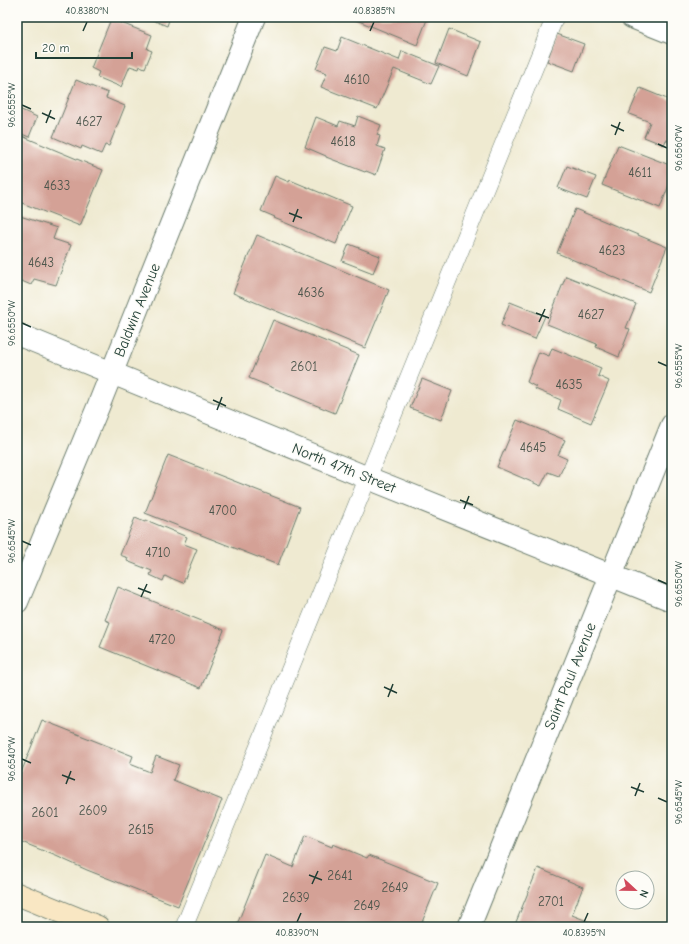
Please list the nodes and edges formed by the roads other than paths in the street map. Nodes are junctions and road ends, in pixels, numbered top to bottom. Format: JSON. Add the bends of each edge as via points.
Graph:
{"nodes":[{"id":1,"x":254,"y":17,"type":"edge"},
{"id":2,"x":555,"y":17,"type":"edge"},
{"id":3,"x":632,"y":17,"type":"edge"},
{"id":4,"x":672,"y":33,"type":"edge"},
{"id":5,"x":17,"y":334,"type":"edge"},
{"id":6,"x":112,"y":373,"type":"junction"},
{"id":7,"x":672,"y":425,"type":"edge"},
{"id":8,"x":368,"y":478,"type":"junction"},
{"id":9,"x":611,"y":574,"type":"junction"},
{"id":10,"x":672,"y":600,"type":"edge"},
{"id":11,"x":17,"y":602,"type":"edge"},
{"id":12,"x":17,"y":894,"type":"edge"},
{"id":13,"x":98,"y":927,"type":"edge"},
{"id":14,"x":184,"y":927,"type":"edge"},
{"id":15,"x":469,"y":927,"type":"edge"}],
"edges":[{"from":1,"to":6,"type":"street","name":"Baldwin Avenue"},
{"from":2,"to":8,"type":"lane"},
{"from":3,"to":4,"type":"street"},
{"from":5,"to":6,"type":"street","name":"North 47th Street"},
{"from":6,"to":8,"type":"street","name":"North 47th Street"},
{"from":6,"to":11,"type":"street","name":"Baldwin Avenue"},
{"from":7,"to":9,"type":"street","name":"Saint Paul Avenue"},
{"from":8,"to":9,"type":"street","name":"North 47th Street"},
{"from":8,"to":14,"type":"lane"},
{"from":9,"to":10,"type":"street","name":"North 47th Street"},
{"from":9,"to":15,"type":"street","name":"Saint Paul Avenue"},
{"from":12,"to":13,"type":"main road"}]}
